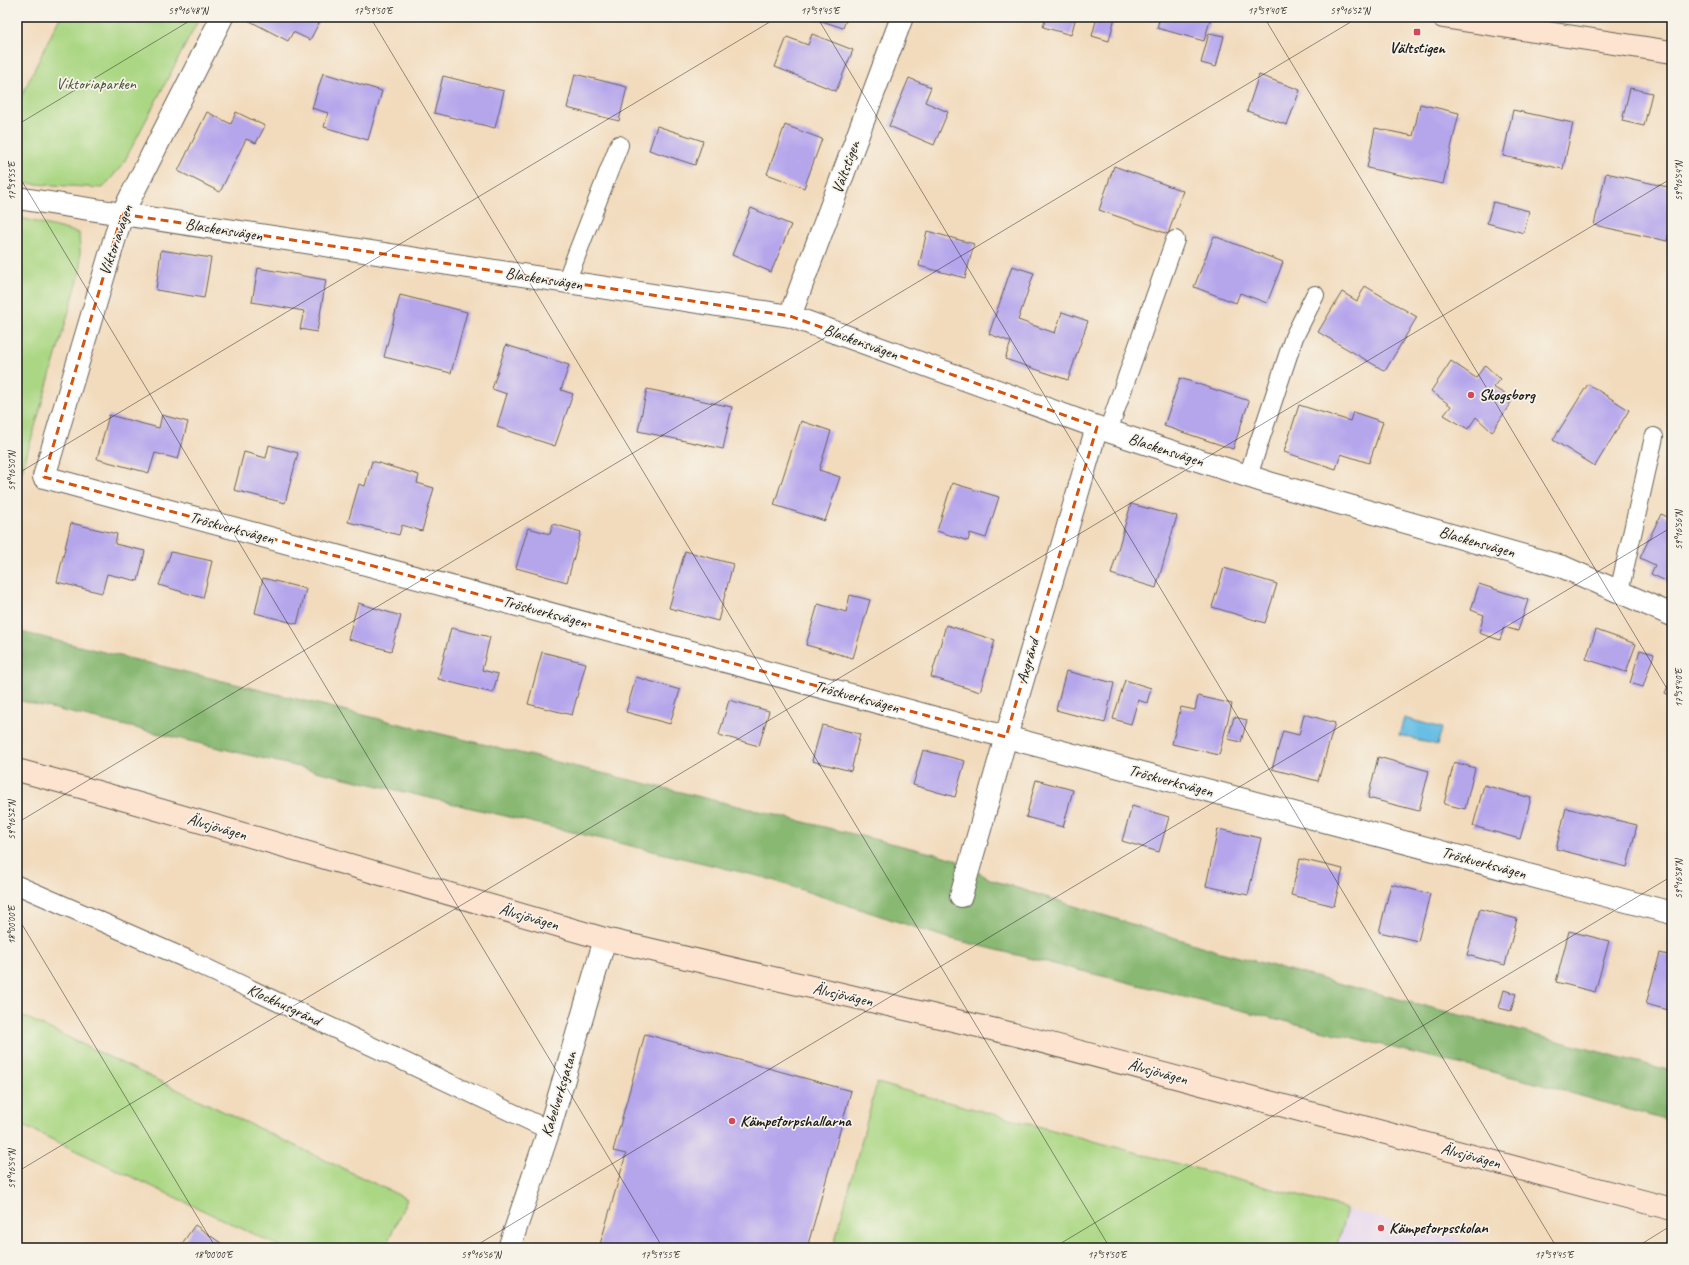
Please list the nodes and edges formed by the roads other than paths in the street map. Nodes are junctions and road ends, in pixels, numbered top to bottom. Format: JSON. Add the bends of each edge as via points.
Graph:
{"nodes":[{"id":1,"x":222,"y":17,"type":"edge"},
{"id":2,"x":902,"y":17,"type":"edge"},
{"id":3,"x":1443,"y":17,"type":"edge"},
{"id":4,"x":1672,"y":52,"type":"edge"},
{"id":5,"x":619,"y":145,"type":"dead end"},
{"id":6,"x":17,"y":198,"type":"edge"},
{"id":7,"x":122,"y":214,"type":"junction"},
{"id":8,"x":1175,"y":240,"type":"dead end"},
{"id":9,"x":566,"y":282,"type":"junction"},
{"id":10,"x":1315,"y":295,"type":"dead end"},
{"id":11,"x":790,"y":316,"type":"junction"},
{"id":12,"x":1103,"y":429,"type":"junction"},
{"id":13,"x":1654,"y":437,"type":"dead end"},
{"id":14,"x":1248,"y":476,"type":"junction"},
{"id":15,"x":44,"y":477,"type":"joint"},
{"id":16,"x":1619,"y":592,"type":"junction"},
{"id":17,"x":1672,"y":615,"type":"edge"},
{"id":18,"x":1006,"y":738,"type":"junction"},
{"id":19,"x":17,"y":770,"type":"edge"},
{"id":20,"x":17,"y":885,"type":"edge"},
{"id":21,"x":961,"y":896,"type":"dead end"},
{"id":22,"x":1672,"y":913,"type":"edge"},
{"id":23,"x":605,"y":939,"type":"junction"},
{"id":24,"x":549,"y":1130,"type":"junction"},
{"id":25,"x":1672,"y":1209,"type":"edge"},
{"id":26,"x":509,"y":1248,"type":"edge"}],
"edges":[{"from":1,"to":7,"type":"street","name":"Viktoriavägen"},
{"from":2,"to":11,"type":"street","name":"Vältstigen"},
{"from":3,"to":4,"type":"main road"},
{"from":5,"to":9,"type":"lane"},
{"from":6,"to":7,"type":"street","name":"Blackensvägen"},
{"from":7,"to":9,"type":"street","name":"Blackensvägen"},
{"from":7,"to":15,"type":"street","name":"Viktoriavägen"},
{"from":8,"to":12,"type":"lane"},
{"from":9,"to":11,"type":"street","name":"Blackensvägen"},
{"from":10,"to":14,"type":"lane","via":[[1294,337]]},
{"from":11,"to":12,"type":"street","name":"Blackensvägen"},
{"from":12,"to":14,"type":"street","name":"Blackensvägen"},
{"from":12,"to":18,"type":"street","name":"Axgränd"},
{"from":13,"to":16,"type":"lane"},
{"from":14,"to":16,"type":"street","name":"Blackensvägen","via":[[1563,567]]},
{"from":15,"to":18,"type":"street","name":"Tröskverksvägen"},
{"from":16,"to":17,"type":"street","name":"Blackensvägen"},
{"from":18,"to":21,"type":"street","name":"Axgränd"},
{"from":18,"to":22,"type":"street","name":"Tröskverksvägen"},
{"from":19,"to":23,"type":"main road","name":"Älvsjövägen"},
{"from":20,"to":24,"type":"lane","name":"Klockhusgränd","via":[[189,960]]},
{"from":23,"to":24,"type":"street","name":"Kabelverksgatan"},
{"from":23,"to":25,"type":"main road","name":"Älvsjövägen","via":[[1013,1034]]},
{"from":24,"to":26,"type":"street","name":"Kabelverksgatan"}]}
